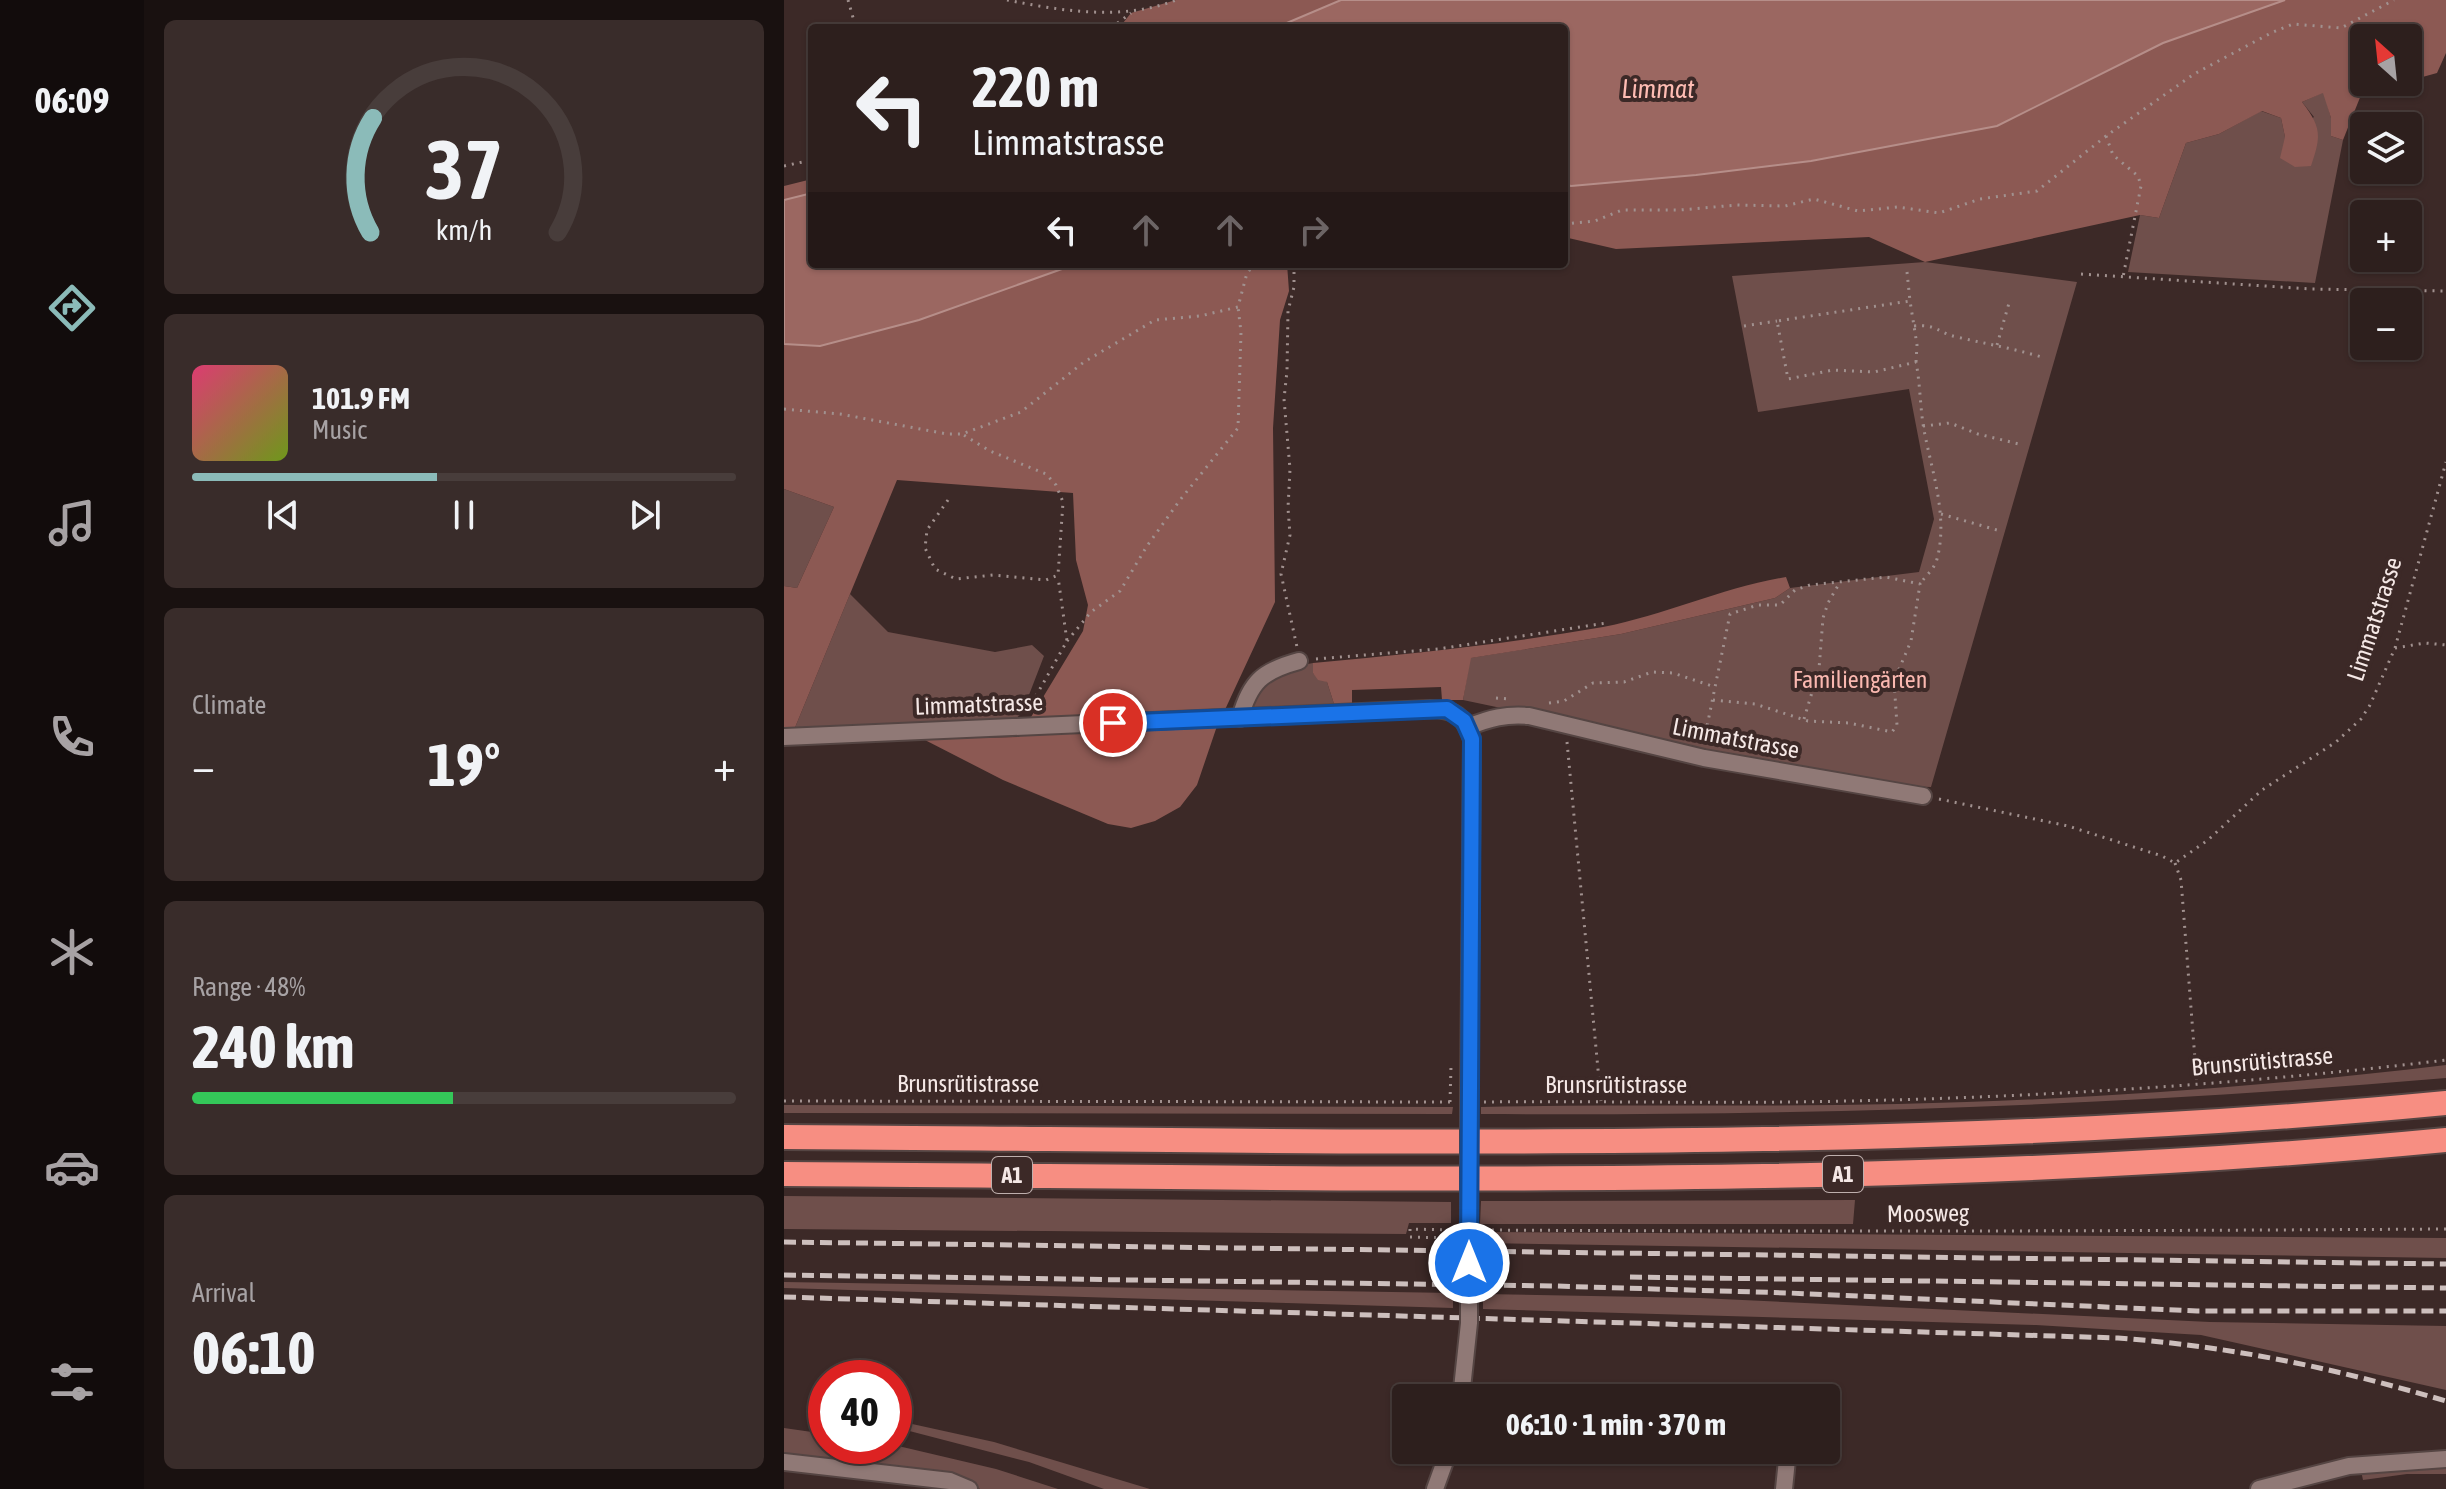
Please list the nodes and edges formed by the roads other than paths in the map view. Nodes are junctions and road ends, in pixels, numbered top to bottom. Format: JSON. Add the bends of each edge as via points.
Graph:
{"nodes":[{"id":1,"x":1299,"y":661,"type":"road end"},
{"id":2,"x":1240,"y":718,"type":"junction"},
{"id":3,"x":1468,"y":727,"type":"junction"},
{"id":4,"x":784,"y":737,"type":"edge"},
{"id":5,"x":1923,"y":796,"type":"road end"},
{"id":6,"x":2446,"y":1103,"type":"edge"},
{"id":7,"x":784,"y":1137,"type":"edge"},
{"id":8,"x":2446,"y":1140,"type":"edge"},
{"id":9,"x":784,"y":1174,"type":"edge"},
{"id":10,"x":1462,"y":1384,"type":"edge"},
{"id":11,"x":2446,"y":1459,"type":"edge"},
{"id":12,"x":784,"y":1462,"type":"edge"},
{"id":13,"x":1444,"y":1464,"type":"edge"},
{"id":14,"x":1787,"y":1464,"type":"edge"},
{"id":15,"x":969,"y":1489,"type":"edge"},
{"id":16,"x":1435,"y":1489,"type":"edge"},
{"id":17,"x":1784,"y":1489,"type":"edge"},
{"id":18,"x":2259,"y":1489,"type":"edge"}],
"edges":[{"from":1,"to":2,"type":"street","via":[[1260,678],[1247,693]]},
{"from":2,"to":3,"type":"street","name":"Limmatstrasse","via":[[1447,709]]},
{"from":2,"to":4,"type":"street","name":"Limmatstrasse"},
{"from":3,"to":5,"type":"street","name":"Limmatstrasse","via":[[1490,717],[1529,716],[1701,757]]},
{"from":3,"to":10,"type":"street","bridge":true,"via":[[1472,1100]]},
{"from":6,"to":7,"type":"highway","number":"A1","via":[[2112,1128],[1804,1138]]},
{"from":8,"to":9,"type":"highway","number":"A1","via":[[2114,1164],[1764,1175]]},
{"from":11,"to":18,"type":"street","via":[[2349,1466]]},
{"from":12,"to":15,"type":"street","via":[[950,1481]]},
{"from":13,"to":16,"type":"street"},
{"from":14,"to":17,"type":"street"}]}
